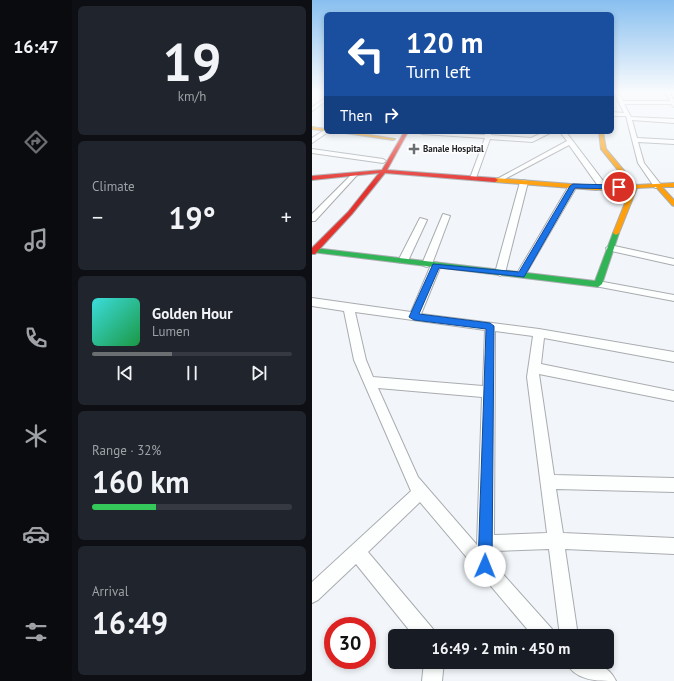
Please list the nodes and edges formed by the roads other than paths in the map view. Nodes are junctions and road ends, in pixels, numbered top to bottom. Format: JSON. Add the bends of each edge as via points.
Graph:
{"nodes":[{"id":1,"x":631,"y":124,"type":"edge"},
{"id":2,"x":312,"y":128,"type":"edge"},
{"id":3,"x":324,"y":130,"type":"edge"},
{"id":4,"x":324,"y":132,"type":"edge"},
{"id":5,"x":368,"y":134,"type":"edge"},
{"id":6,"x":405,"y":134,"type":"edge"},
{"id":7,"x":463,"y":134,"type":"edge"},
{"id":8,"x":547,"y":134,"type":"edge"},
{"id":9,"x":564,"y":134,"type":"edge"},
{"id":10,"x":601,"y":134,"type":"edge"},
{"id":11,"x":488,"y":135,"type":"edge"},
{"id":12,"x":395,"y":136,"type":"edge"},
{"id":13,"x":635,"y":140,"type":"junction"},
{"id":14,"x":312,"y":141,"type":"edge"},
{"id":15,"x":570,"y":142,"type":"junction"},
{"id":16,"x":674,"y":142,"type":"edge"},
{"id":17,"x":312,"y":151,"type":"edge"},
{"id":18,"x":532,"y":151,"type":"junction"},
{"id":19,"x":383,"y":161,"type":"junction"},
{"id":20,"x":380,"y":171,"type":"junction"},
{"id":21,"x":355,"y":174,"type":"junction"},
{"id":22,"x":312,"y":178,"type":"edge"},
{"id":23,"x":473,"y":178,"type":"junction"},
{"id":24,"x":499,"y":180,"type":"junction"},
{"id":25,"x":524,"y":182,"type":"junction"},
{"id":26,"x":674,"y":185,"type":"edge"},
{"id":27,"x":573,"y":186,"type":"junction"},
{"id":28,"x":658,"y":186,"type":"junction"},
{"id":29,"x":635,"y":187,"type":"junction"},
{"id":30,"x":604,"y":188,"type":"junction"},
{"id":31,"x":674,"y":204,"type":"edge"},
{"id":32,"x":446,"y":216,"type":"dead end"},
{"id":33,"x":312,"y":219,"type":"edge"},
{"id":34,"x":423,"y":220,"type":"dead end"},
{"id":35,"x":313,"y":248,"type":"edge"},
{"id":36,"x":610,"y":248,"type":"junction"},
{"id":37,"x":403,"y":262,"type":"junction"},
{"id":38,"x":674,"y":262,"type":"edge"},
{"id":39,"x":432,"y":265,"type":"junction"},
{"id":40,"x":500,"y":273,"type":"junction"},
{"id":41,"x":521,"y":275,"type":"junction"},
{"id":42,"x":598,"y":284,"type":"junction"},
{"id":43,"x":674,"y":298,"type":"edge"},
{"id":44,"x":312,"y":302,"type":"edge"},
{"id":45,"x":348,"y":308,"type":"junction"},
{"id":46,"x":414,"y":317,"type":"junction"},
{"id":47,"x":490,"y":326,"type":"junction"},
{"id":48,"x":539,"y":333,"type":"junction"},
{"id":49,"x":674,"y":358,"type":"edge"},
{"id":50,"x":534,"y":368,"type":"junction"},
{"id":51,"x":370,"y":382,"type":"junction"},
{"id":52,"x":488,"y":392,"type":"junction"},
{"id":53,"x":674,"y":396,"type":"edge"},
{"id":54,"x":548,"y":482,"type":"junction"},
{"id":55,"x":674,"y":485,"type":"edge"},
{"id":56,"x":421,"y":491,"type":"junction"},
{"id":57,"x":556,"y":541,"type":"junction"},
{"id":58,"x":485,"y":543,"type":"junction"},
{"id":59,"x":674,"y":546,"type":"edge"},
{"id":60,"x":357,"y":552,"type":"junction"},
{"id":61,"x":485,"y":566,"type":"junction"},
{"id":62,"x":312,"y":594,"type":"edge"},
{"id":63,"x":420,"y":629,"type":"edge"},
{"id":64,"x":539,"y":629,"type":"edge"},
{"id":65,"x":568,"y":629,"type":"edge"},
{"id":66,"x":433,"y":669,"type":"edge"},
{"id":67,"x":587,"y":669,"type":"edge"},
{"id":68,"x":432,"y":681,"type":"edge"},
{"id":69,"x":606,"y":681,"type":"edge"}],
"edges":[{"from":1,"to":13,"type":"street"},
{"from":2,"to":3,"type":"street"},
{"from":4,"to":14,"type":"street"},
{"from":5,"to":12,"type":"street"},
{"from":6,"to":20,"type":"street"},
{"from":7,"to":11,"type":"street"},
{"from":8,"to":18,"type":"street"},
{"from":9,"to":15,"type":"street"},
{"from":10,"to":29,"type":"street","via":[[604,149]]},
{"from":11,"to":18,"type":"street"},
{"from":11,"to":23,"type":"street"},
{"from":12,"to":19,"type":"street"},
{"from":13,"to":16,"type":"street"},
{"from":13,"to":28,"type":"street","via":[[641,163]]},
{"from":15,"to":18,"type":"street"},
{"from":15,"to":30,"type":"street"},
{"from":17,"to":19,"type":"street"},
{"from":18,"to":24,"type":"street"},
{"from":19,"to":20,"type":"street"},
{"from":20,"to":21,"type":"street"},
{"from":20,"to":23,"type":"street"},
{"from":20,"to":35,"type":"street"},
{"from":21,"to":22,"type":"street"},
{"from":21,"to":33,"type":"street"},
{"from":23,"to":24,"type":"street"},
{"from":24,"to":25,"type":"street"},
{"from":25,"to":27,"type":"street"},
{"from":25,"to":40,"type":"street"},
{"from":26,"to":28,"type":"street"},
{"from":27,"to":30,"type":"street"},
{"from":27,"to":41,"type":"street"},
{"from":28,"to":29,"type":"street"},
{"from":28,"to":31,"type":"street"},
{"from":29,"to":30,"type":"street"},
{"from":29,"to":36,"type":"street"},
{"from":32,"to":39,"type":"street"},
{"from":34,"to":37,"type":"street"},
{"from":35,"to":37,"type":"street"},
{"from":36,"to":38,"type":"street"},
{"from":36,"to":42,"type":"street"},
{"from":37,"to":39,"type":"street"},
{"from":39,"to":40,"type":"street"},
{"from":39,"to":46,"type":"street"},
{"from":40,"to":41,"type":"street"},
{"from":41,"to":42,"type":"street"},
{"from":42,"to":43,"type":"street"},
{"from":44,"to":45,"type":"street"},
{"from":45,"to":46,"type":"street"},
{"from":45,"to":51,"type":"street","via":[[360,360]]},
{"from":46,"to":47,"type":"street"},
{"from":47,"to":48,"type":"street"},
{"from":47,"to":52,"type":"street"},
{"from":48,"to":49,"type":"street"},
{"from":48,"to":50,"type":"street"},
{"from":50,"to":53,"type":"street"},
{"from":50,"to":54,"type":"street","via":[[532,377]]},
{"from":51,"to":52,"type":"street"},
{"from":51,"to":56,"type":"street","via":[[413,482]]},
{"from":52,"to":58,"type":"street"},
{"from":54,"to":55,"type":"street"},
{"from":54,"to":57,"type":"street"},
{"from":56,"to":60,"type":"street"},
{"from":56,"to":61,"type":"street"},
{"from":57,"to":58,"type":"street"},
{"from":57,"to":59,"type":"street"},
{"from":57,"to":65,"type":"street"},
{"from":58,"to":61,"type":"street"},
{"from":60,"to":62,"type":"street"},
{"from":60,"to":63,"type":"street"},
{"from":61,"to":64,"type":"street"},
{"from":66,"to":68,"type":"street"},
{"from":67,"to":69,"type":"street"}]}
